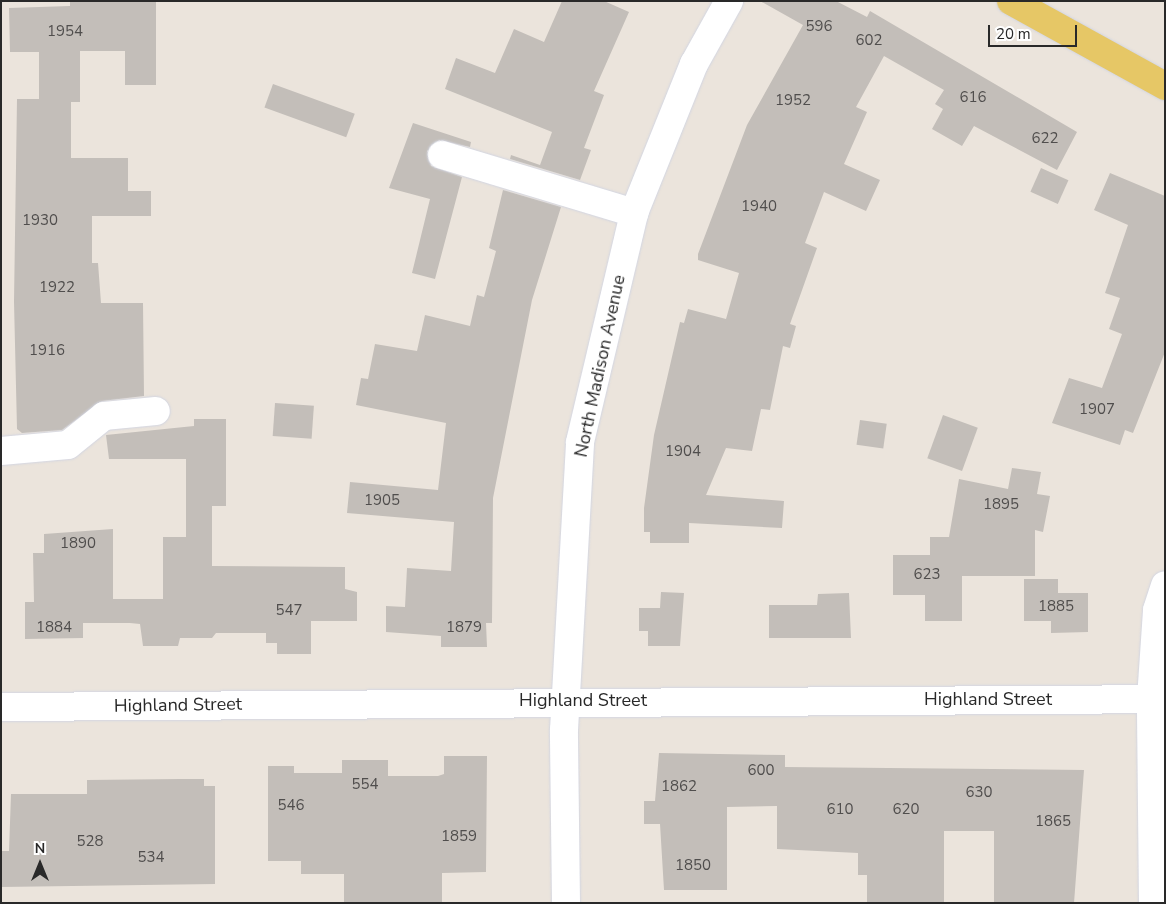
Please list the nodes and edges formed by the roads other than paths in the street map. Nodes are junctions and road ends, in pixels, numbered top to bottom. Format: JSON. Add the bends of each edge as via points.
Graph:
{"nodes":[{"id":1,"x":729,"y":1,"type":"edge"},
{"id":2,"x":1011,"y":1,"type":"edge"},
{"id":3,"x":1165,"y":86,"type":"edge"},
{"id":4,"x":442,"y":155,"type":"dead end"},
{"id":5,"x":634,"y":213,"type":"junction"},
{"id":6,"x":156,"y":411,"type":"dead end"},
{"id":7,"x":1,"y":451,"type":"edge"},
{"id":8,"x":1165,"y":585,"type":"edge"},
{"id":9,"x":1158,"y":699,"type":"edge"},
{"id":10,"x":565,"y":700,"type":"junction"},
{"id":11,"x":1,"y":707,"type":"edge"},
{"id":12,"x":566,"y":903,"type":"edge"},
{"id":13,"x":1153,"y":903,"type":"edge"}],
"edges":[{"from":1,"to":5,"type":"street","name":"North Madison Avenue","via":[[694,64]]},
{"from":2,"to":3,"type":"main road"},
{"from":4,"to":5,"type":"street"},
{"from":5,"to":10,"type":"street","name":"North Madison Avenue","via":[[580,442]]},
{"from":6,"to":7,"type":"street","via":[[104,416],[68,445]]},
{"from":8,"to":9,"type":"street","via":[[1157,610]]},
{"from":9,"to":10,"type":"street","name":"Highland Street"},
{"from":9,"to":13,"type":"street"},
{"from":10,"to":11,"type":"street","name":"Highland Street"},
{"from":10,"to":12,"type":"street","name":"North Madison Avenue"}]}
